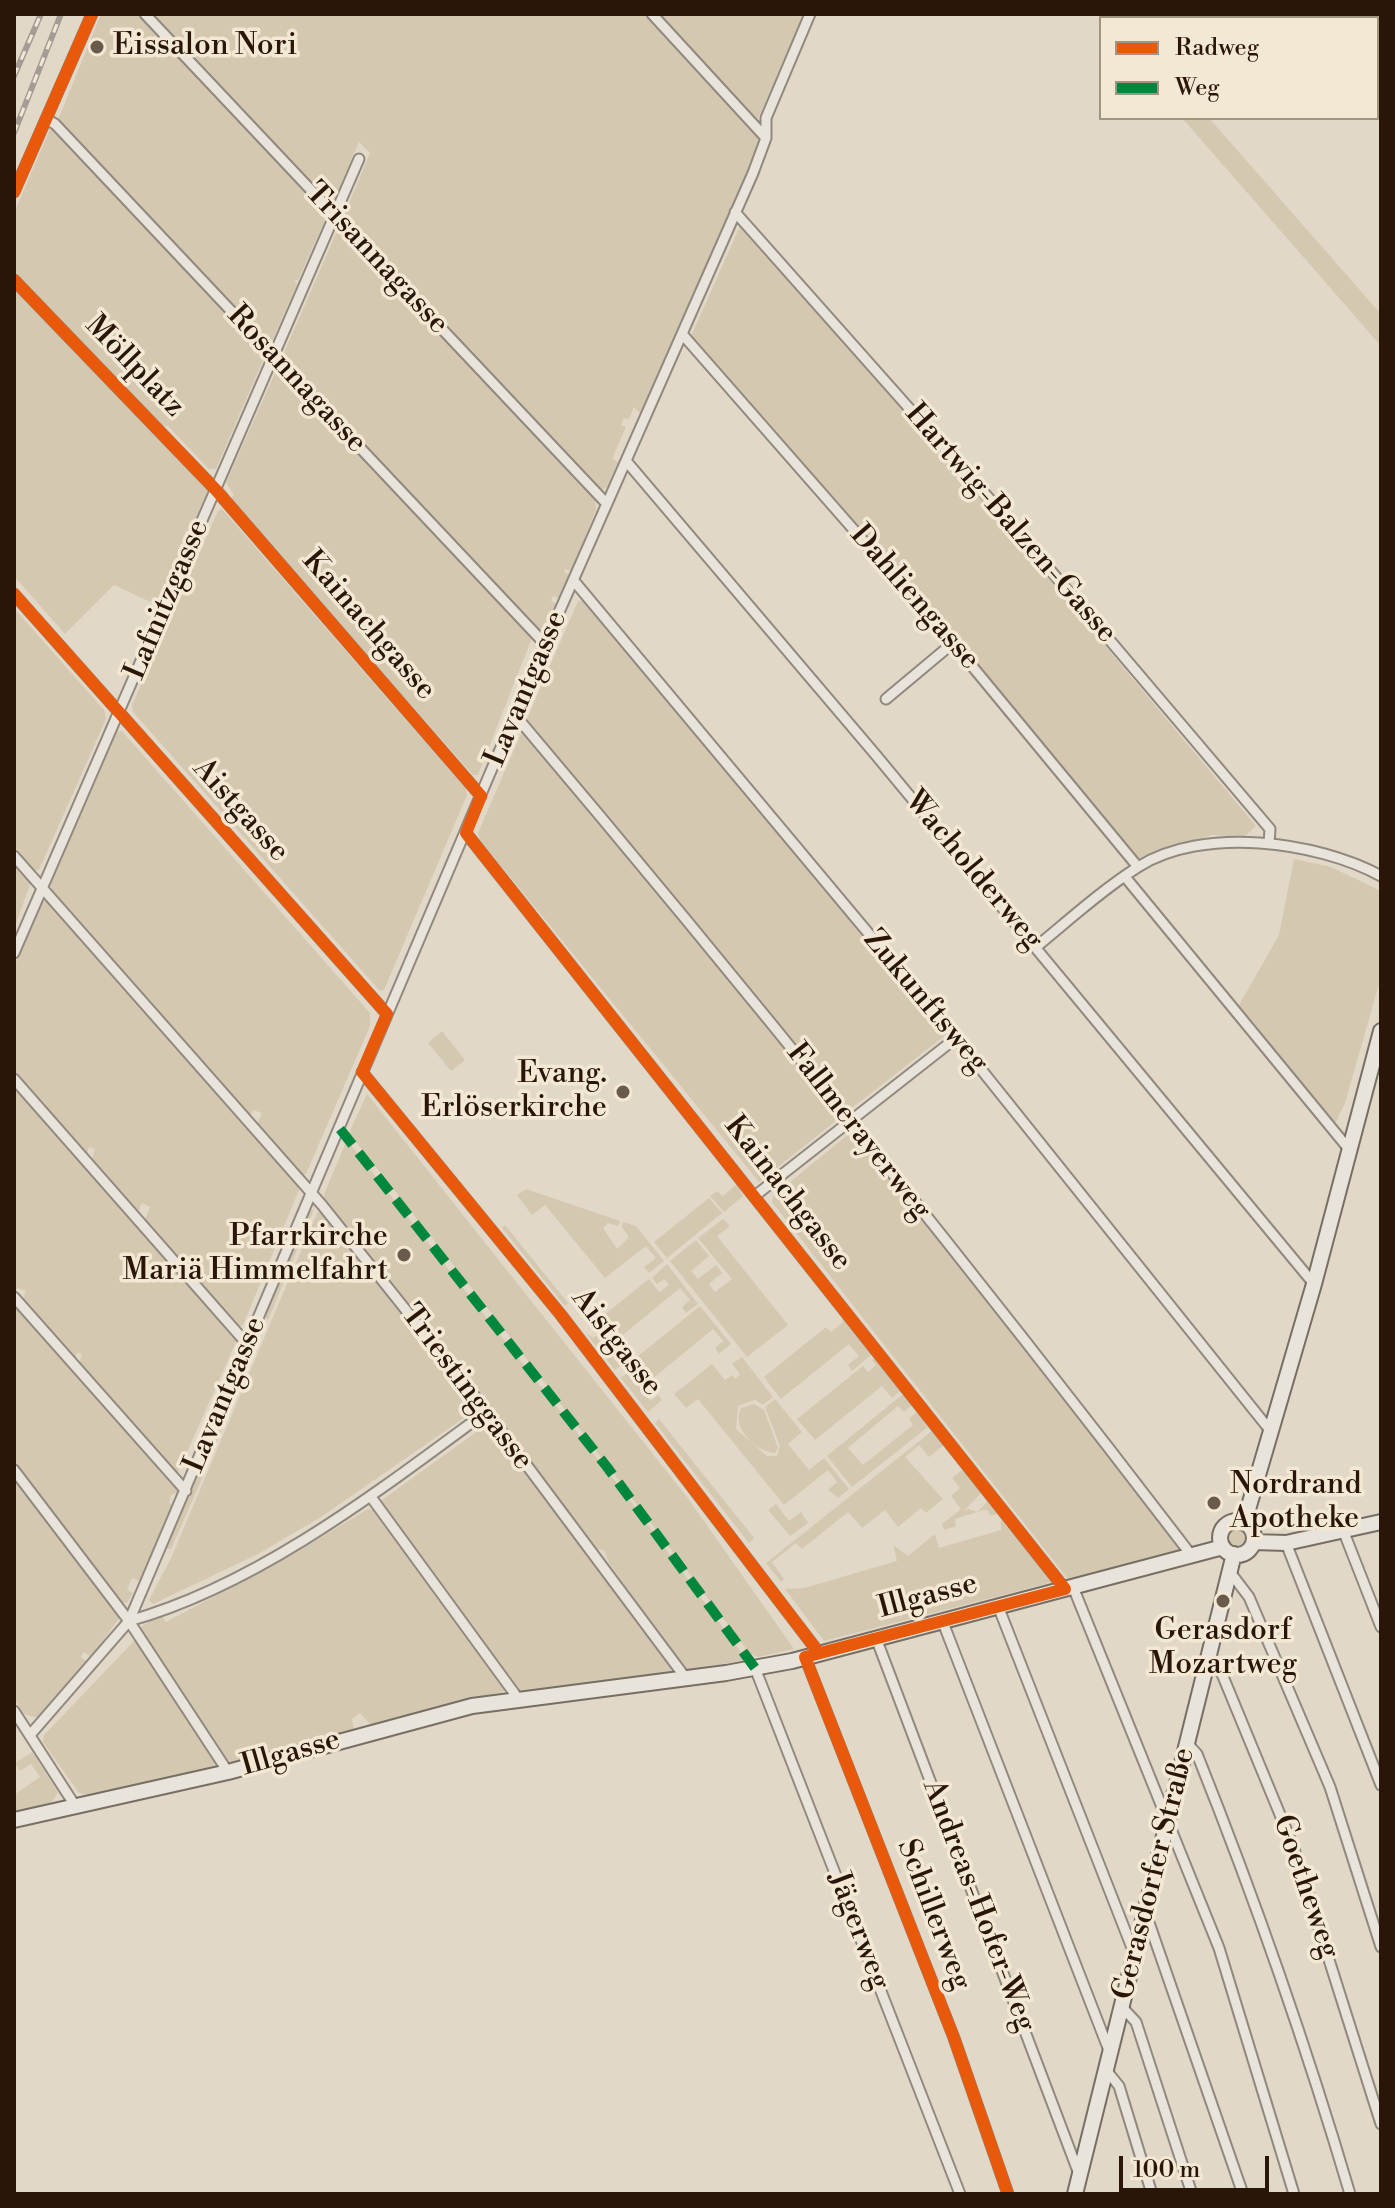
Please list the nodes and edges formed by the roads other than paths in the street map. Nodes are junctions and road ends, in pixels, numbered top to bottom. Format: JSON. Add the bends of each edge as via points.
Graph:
{"nodes":[{"id":1,"x":92,"y":14,"type":"edge"},
{"id":2,"x":145,"y":14,"type":"edge"},
{"id":3,"x":652,"y":14,"type":"edge"},
{"id":4,"x":810,"y":14,"type":"edge"},
{"id":5,"x":46,"y":119,"type":"junction"},
{"id":6,"x":766,"y":138,"type":"junction"},
{"id":7,"x":359,"y":159,"type":"dead end"},
{"id":8,"x":14,"y":192,"type":"edge"},
{"id":9,"x":735,"y":212,"type":"junction"},
{"id":10,"x":334,"y":216,"type":"junction"},
{"id":11,"x":14,"y":280,"type":"edge"},
{"id":12,"x":683,"y":335,"type":"junction"},
{"id":13,"x":272,"y":355,"type":"junction"},
{"id":14,"x":627,"y":462,"type":"junction"},
{"id":15,"x":216,"y":490,"type":"junction"},
{"id":16,"x":607,"y":504,"type":"junction"},
{"id":17,"x":574,"y":581,"type":"junction"},
{"id":18,"x":14,"y":594,"type":"edge"},
{"id":19,"x":953,"y":643,"type":"junction"},
{"id":20,"x":545,"y":644,"type":"junction"},
{"id":21,"x":886,"y":699,"type":"dead end"},
{"id":22,"x":119,"y":713,"type":"junction"},
{"id":23,"x":515,"y":715,"type":"junction"},
{"id":24,"x":481,"y":796,"type":"junction"},
{"id":25,"x":466,"y":833,"type":"junction"},
{"id":26,"x":1269,"y":844,"type":"junction"},
{"id":27,"x":14,"y":856,"type":"edge"},
{"id":28,"x":1138,"y":867,"type":"junction"},
{"id":29,"x":1381,"y":876,"type":"edge"},
{"id":30,"x":1126,"y":878,"type":"junction"},
{"id":31,"x":43,"y":889,"type":"junction"},
{"id":32,"x":1036,"y":947,"type":"junction"},
{"id":33,"x":14,"y":953,"type":"edge"},
{"id":34,"x":387,"y":1014,"type":"junction"},
{"id":35,"x":1381,"y":1031,"type":"edge"},
{"id":36,"x":956,"y":1038,"type":"junction"},
{"id":37,"x":362,"y":1072,"type":"junction"},
{"id":38,"x":14,"y":1079,"type":"edge"},
{"id":39,"x":851,"y":1122,"type":"junction"},
{"id":40,"x":1348,"y":1148,"type":"junction"},
{"id":41,"x":312,"y":1193,"type":"junction"},
{"id":42,"x":756,"y":1195,"type":"junction"},
{"id":43,"x":1314,"y":1284,"type":"junction"},
{"id":44,"x":14,"y":1297,"type":"edge"},
{"id":45,"x":248,"y":1345,"type":"junction"},
{"id":46,"x":486,"y":1412,"type":"junction"},
{"id":47,"x":1269,"y":1429,"type":"junction"},
{"id":48,"x":14,"y":1470,"type":"edge"},
{"id":49,"x":186,"y":1491,"type":"junction"},
{"id":50,"x":371,"y":1497,"type":"junction"},
{"id":51,"x":1381,"y":1522,"type":"edge"},
{"id":52,"x":1244,"y":1523,"type":"junction"},
{"id":53,"x":1343,"y":1530,"type":"junction"},
{"id":54,"x":1254,"y":1542,"type":"junction"},
{"id":55,"x":1286,"y":1543,"type":"junction"},
{"id":56,"x":1228,"y":1551,"type":"junction"},
{"id":57,"x":1192,"y":1556,"type":"junction"},
{"id":58,"x":1230,"y":1572,"type":"junction"},
{"id":59,"x":1069,"y":1588,"type":"junction"},
{"id":60,"x":998,"y":1606,"type":"junction"},
{"id":61,"x":942,"y":1620,"type":"junction"},
{"id":62,"x":129,"y":1621,"type":"junction"},
{"id":63,"x":1381,"y":1627,"type":"edge"},
{"id":64,"x":876,"y":1638,"type":"junction"},
{"id":65,"x":812,"y":1655,"type":"junction"},
{"id":66,"x":1210,"y":1657,"type":"junction"},
{"id":67,"x":755,"y":1668,"type":"junction"},
{"id":68,"x":685,"y":1677,"type":"junction"},
{"id":69,"x":517,"y":1697,"type":"junction"},
{"id":70,"x":14,"y":1711,"type":"edge"},
{"id":71,"x":30,"y":1735,"type":"junction"},
{"id":72,"x":1188,"y":1744,"type":"junction"},
{"id":73,"x":228,"y":1772,"type":"junction"},
{"id":74,"x":1381,"y":1785,"type":"edge"},
{"id":75,"x":74,"y":1804,"type":"junction"},
{"id":76,"x":14,"y":1820,"type":"edge"},
{"id":77,"x":1168,"y":1823,"type":"junction"},
{"id":78,"x":1145,"y":1910,"type":"junction"},
{"id":79,"x":1381,"y":1947,"type":"edge"},
{"id":80,"x":1135,"y":1954,"type":"junction"},
{"id":81,"x":1122,"y":2007,"type":"junction"},
{"id":82,"x":1110,"y":2054,"type":"junction"},
{"id":83,"x":1106,"y":2070,"type":"junction"},
{"id":84,"x":1381,"y":2124,"type":"edge"},
{"id":85,"x":1080,"y":2175,"type":"junction"},
{"id":86,"x":1077,"y":2193,"type":"edge"},
{"id":87,"x":960,"y":2194,"type":"edge"},
{"id":88,"x":1008,"y":2194,"type":"edge"},
{"id":89,"x":1152,"y":2194,"type":"edge"},
{"id":90,"x":1192,"y":2194,"type":"edge"},
{"id":91,"x":1243,"y":2194,"type":"edge"},
{"id":92,"x":1294,"y":2194,"type":"edge"},
{"id":93,"x":1350,"y":2194,"type":"edge"}],
"edges":[{"from":1,"to":5,"type":"street"},
{"from":2,"to":10,"type":"street","name":"Trisannagasse"},
{"from":3,"to":6,"type":"street"},
{"from":4,"to":6,"type":"street","name":"Lavantgasse","via":[[766,118]]},
{"from":5,"to":8,"type":"street"},
{"from":5,"to":13,"type":"street","name":"Rosannagasse"},
{"from":6,"to":9,"type":"street","name":"Lavantgasse"},
{"from":7,"to":10,"type":"street","name":"Lafnitzgasse"},
{"from":9,"to":12,"type":"street","name":"Lavantgasse"},
{"from":9,"to":26,"type":"street","name":"Hartwig-Balzen-Gasse","via":[[988,496],[1270,829]]},
{"from":10,"to":13,"type":"street","name":"Lafnitzgasse"},
{"from":10,"to":16,"type":"street","name":"Trisannagasse"},
{"from":11,"to":15,"type":"street","name":"Möllplatz"},
{"from":12,"to":14,"type":"street","name":"Lavantgasse"},
{"from":12,"to":19,"type":"street","name":"Dahliengasse"},
{"from":13,"to":15,"type":"street","name":"Lafnitzgasse"},
{"from":13,"to":20,"type":"street","name":"Rosannagasse"},
{"from":14,"to":16,"type":"street","name":"Lavantgasse"},
{"from":14,"to":32,"type":"street","name":"Wacholderweg"},
{"from":15,"to":22,"type":"street","name":"Lafnitzgasse"},
{"from":15,"to":24,"type":"street","name":"Kainachgasse"},
{"from":16,"to":17,"type":"street","name":"Lavantgasse"},
{"from":17,"to":20,"type":"street","name":"Lavantgasse"},
{"from":17,"to":36,"type":"street","name":"Zukunftsweg"},
{"from":18,"to":22,"type":"street"},
{"from":19,"to":21,"type":"street"},
{"from":19,"to":28,"type":"street","name":"Dahliengasse"},
{"from":20,"to":23,"type":"street","name":"Lavantgasse"},
{"from":22,"to":31,"type":"street","name":"Lafnitzgasse"},
{"from":22,"to":34,"type":"street","name":"Aistgasse"},
{"from":23,"to":24,"type":"street","name":"Lavantgasse"},
{"from":23,"to":39,"type":"street","name":"Fallmerayerweg"},
{"from":24,"to":25,"type":"street","name":"Lavantgasse"},
{"from":25,"to":34,"type":"street","name":"Lavantgasse"},
{"from":25,"to":42,"type":"street","name":"Kainachgasse"},
{"from":26,"to":28,"type":"street","via":[[1201,844]]},
{"from":26,"to":29,"type":"street","via":[[1337,857]]},
{"from":27,"to":31,"type":"street","name":"Triestinggasse"},
{"from":28,"to":30,"type":"street"},
{"from":30,"to":32,"type":"street"},
{"from":30,"to":40,"type":"street"},
{"from":31,"to":33,"type":"street","name":"Lafnitzgasse"},
{"from":31,"to":41,"type":"street","name":"Triestinggasse"},
{"from":32,"to":43,"type":"street","name":"Wacholderweg"},
{"from":34,"to":37,"type":"street","name":"Lavantgasse"},
{"from":35,"to":40,"type":"street"},
{"from":36,"to":39,"type":"street"},
{"from":36,"to":47,"type":"street","name":"Zukunftsweg"},
{"from":37,"to":41,"type":"street","name":"Lavantgasse"},
{"from":37,"to":65,"type":"street","name":"Aistgasse","via":[[561,1315]]},
{"from":38,"to":45,"type":"street"},
{"from":39,"to":42,"type":"street"},
{"from":39,"to":57,"type":"street","name":"Fallmerayerweg"},
{"from":40,"to":43,"type":"street"},
{"from":41,"to":45,"type":"street","name":"Lavantgasse"},
{"from":41,"to":46,"type":"street","name":"Triestinggasse"},
{"from":42,"to":59,"type":"street","name":"Kainachgasse"},
{"from":43,"to":47,"type":"street"},
{"from":44,"to":49,"type":"street"},
{"from":45,"to":49,"type":"street","name":"Lavantgasse"},
{"from":46,"to":50,"type":"street"},
{"from":46,"to":68,"type":"street","name":"Triestinggasse"},
{"from":47,"to":52,"type":"street"},
{"from":48,"to":62,"type":"street"},
{"from":49,"to":62,"type":"street","name":"Lavantgasse"},
{"from":50,"to":62,"type":"street","via":[[259,1563],[172,1607]]},
{"from":50,"to":69,"type":"street"},
{"from":51,"to":53,"type":"street"},
{"from":52,"to":54,"type":"street"},
{"from":52,"to":56,"type":"street","name":"Gerasdorfer Straße","via":[[1225,1526],[1220,1537]]},
{"from":53,"to":55,"type":"street"},
{"from":53,"to":63,"type":"street"},
{"from":54,"to":55,"type":"street"},
{"from":54,"to":56,"type":"street","via":[[1246,1552]]},
{"from":55,"to":74,"type":"street"},
{"from":56,"to":57,"type":"street","name":"Illgasse","via":[[1207,1548]]},
{"from":56,"to":58,"type":"street","name":"Gerasdorfer Straße"},
{"from":57,"to":59,"type":"street","name":"Illgasse"},
{"from":58,"to":66,"type":"street","name":"Gerasdorfer Straße"},
{"from":58,"to":79,"type":"street","via":[[1249,1597],[1330,1787]]},
{"from":59,"to":60,"type":"street","name":"Illgasse"},
{"from":59,"to":77,"type":"street","name":"Kainachgasse"},
{"from":60,"to":61,"type":"street","name":"Illgasse"},
{"from":60,"to":80,"type":"street"},
{"from":61,"to":64,"type":"street","name":"Illgasse"},
{"from":61,"to":82,"type":"street"},
{"from":62,"to":71,"type":"street","name":"Lavantgasse"},
{"from":62,"to":73,"type":"street"},
{"from":64,"to":65,"type":"street","name":"Illgasse"},
{"from":64,"to":85,"type":"street","name":"Andreas-Hofer-Weg"},
{"from":65,"to":67,"type":"street","name":"Illgasse"},
{"from":65,"to":88,"type":"street","name":"Schillerweg"},
{"from":66,"to":72,"type":"street","name":"Gerasdorfer Straße"},
{"from":66,"to":84,"type":"street","name":"Goetheweg","via":[[1222,1674],[1293,1846]]},
{"from":67,"to":68,"type":"street","name":"Illgasse"},
{"from":67,"to":87,"type":"street","name":"Jägerweg"},
{"from":68,"to":69,"type":"street","name":"Illgasse"},
{"from":69,"to":73,"type":"street","name":"Illgasse"},
{"from":70,"to":71,"type":"street"},
{"from":71,"to":75,"type":"street"},
{"from":72,"to":77,"type":"street","name":"Gerasdorfer Straße"},
{"from":72,"to":93,"type":"street","via":[[1197,1754],[1253,1893]]},
{"from":73,"to":75,"type":"street","name":"Illgasse"},
{"from":75,"to":76,"type":"street","name":"Illgasse"},
{"from":77,"to":78,"type":"street","name":"Gerasdorfer Straße"},
{"from":77,"to":92,"type":"street","name":"Kainachgasse","via":[[1219,1948]]},
{"from":78,"to":80,"type":"street","name":"Gerasdorfer Straße"},
{"from":78,"to":91,"type":"street"},
{"from":80,"to":81,"type":"street","name":"Gerasdorfer Straße"},
{"from":81,"to":82,"type":"street","name":"Gerasdorfer Straße"},
{"from":81,"to":90,"type":"street","via":[[1136,2022]]},
{"from":82,"to":83,"type":"street","name":"Gerasdorfer Straße"},
{"from":83,"to":85,"type":"street","name":"Gerasdorfer Straße"},
{"from":83,"to":89,"type":"street","via":[[1119,2086]]},
{"from":85,"to":86,"type":"street","name":"Gerasdorfer Straße"}]}
